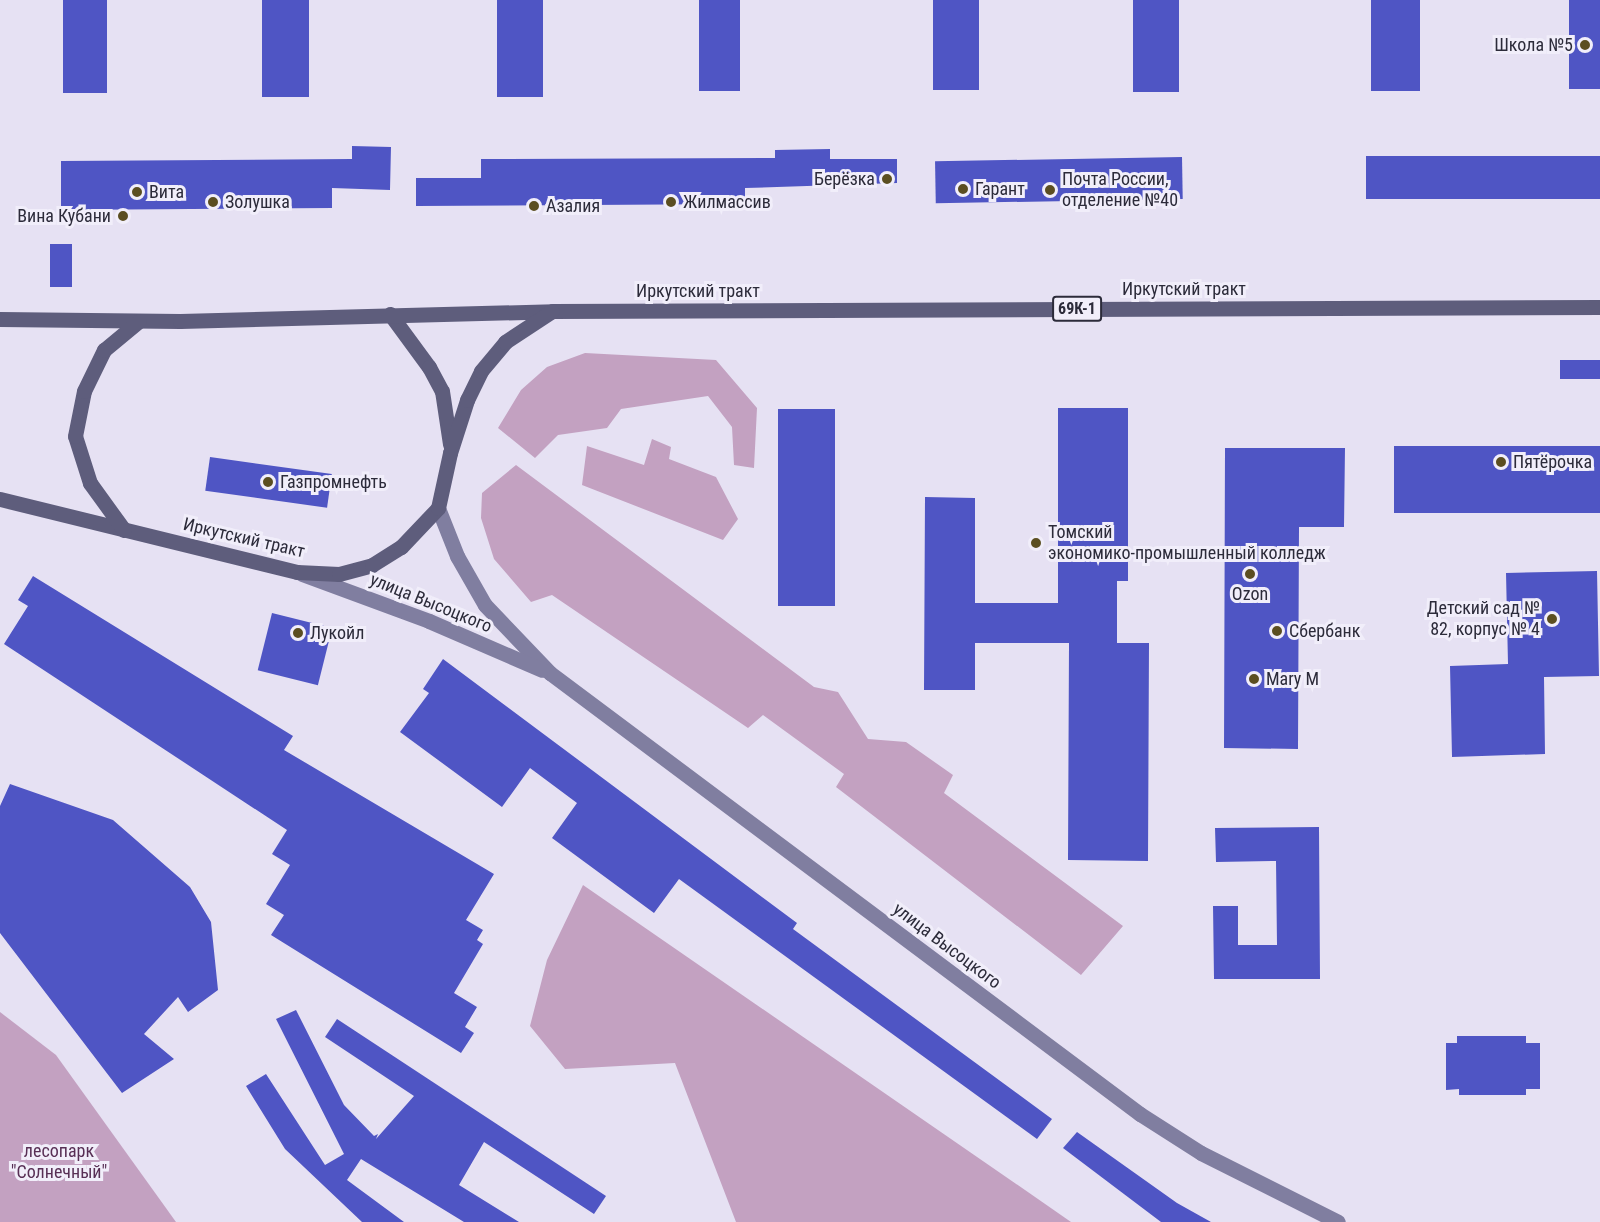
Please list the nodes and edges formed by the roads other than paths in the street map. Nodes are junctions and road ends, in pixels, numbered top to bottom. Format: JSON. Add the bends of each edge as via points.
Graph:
{"nodes":[{"id":1,"x":1600,"y":307,"type":"edge"},
{"id":2,"x":553,"y":311,"type":"junction"},
{"id":3,"x":390,"y":314,"type":"junction"},
{"id":4,"x":0,"y":319,"type":"edge"},
{"id":5,"x":139,"y":321,"type":"junction"},
{"id":6,"x":450,"y":453,"type":"junction"},
{"id":7,"x":0,"y":499,"type":"edge"},
{"id":8,"x":438,"y":508,"type":"junction"},
{"id":9,"x":124,"y":530,"type":"junction"},
{"id":10,"x":297,"y":572,"type":"junction"},
{"id":11,"x":550,"y":673,"type":"junction"},
{"id":12,"x":1338,"y":1222,"type":"edge"}],
"edges":[{"from":1,"to":2,"type":"main road","name":"Иркутский тракт","number":"69К-1"},
{"from":2,"to":3,"type":"main road","name":"Иркутский тракт"},
{"from":2,"to":6,"type":"main road","via":[[505,342],[481,371]]},
{"from":3,"to":5,"type":"main road","name":"Иркутский тракт"},
{"from":3,"to":6,"type":"main road","via":[[429,367],[442,392]]},
{"from":4,"to":5,"type":"main road","name":"Иркутский тракт"},
{"from":5,"to":9,"type":"main road","via":[[104,350],[84,391],[75,436],[90,483]]},
{"from":6,"to":8,"type":"main road"},
{"from":7,"to":9,"type":"main road","name":"Иркутский тракт"},
{"from":8,"to":10,"type":"main road","name":"Иркутский тракт","via":[[401,547],[372,565],[339,574]]},
{"from":8,"to":11,"type":"main road","name":"улица Высоцкого","via":[[485,605]]},
{"from":9,"to":10,"type":"main road","name":"Иркутский тракт"},
{"from":10,"to":11,"type":"main road","name":"улица Высоцкого","via":[[429,621]]},
{"from":11,"to":12,"type":"main road","name":"улица Высоцкого","via":[[1140,1114],[1201,1153]]}]}
